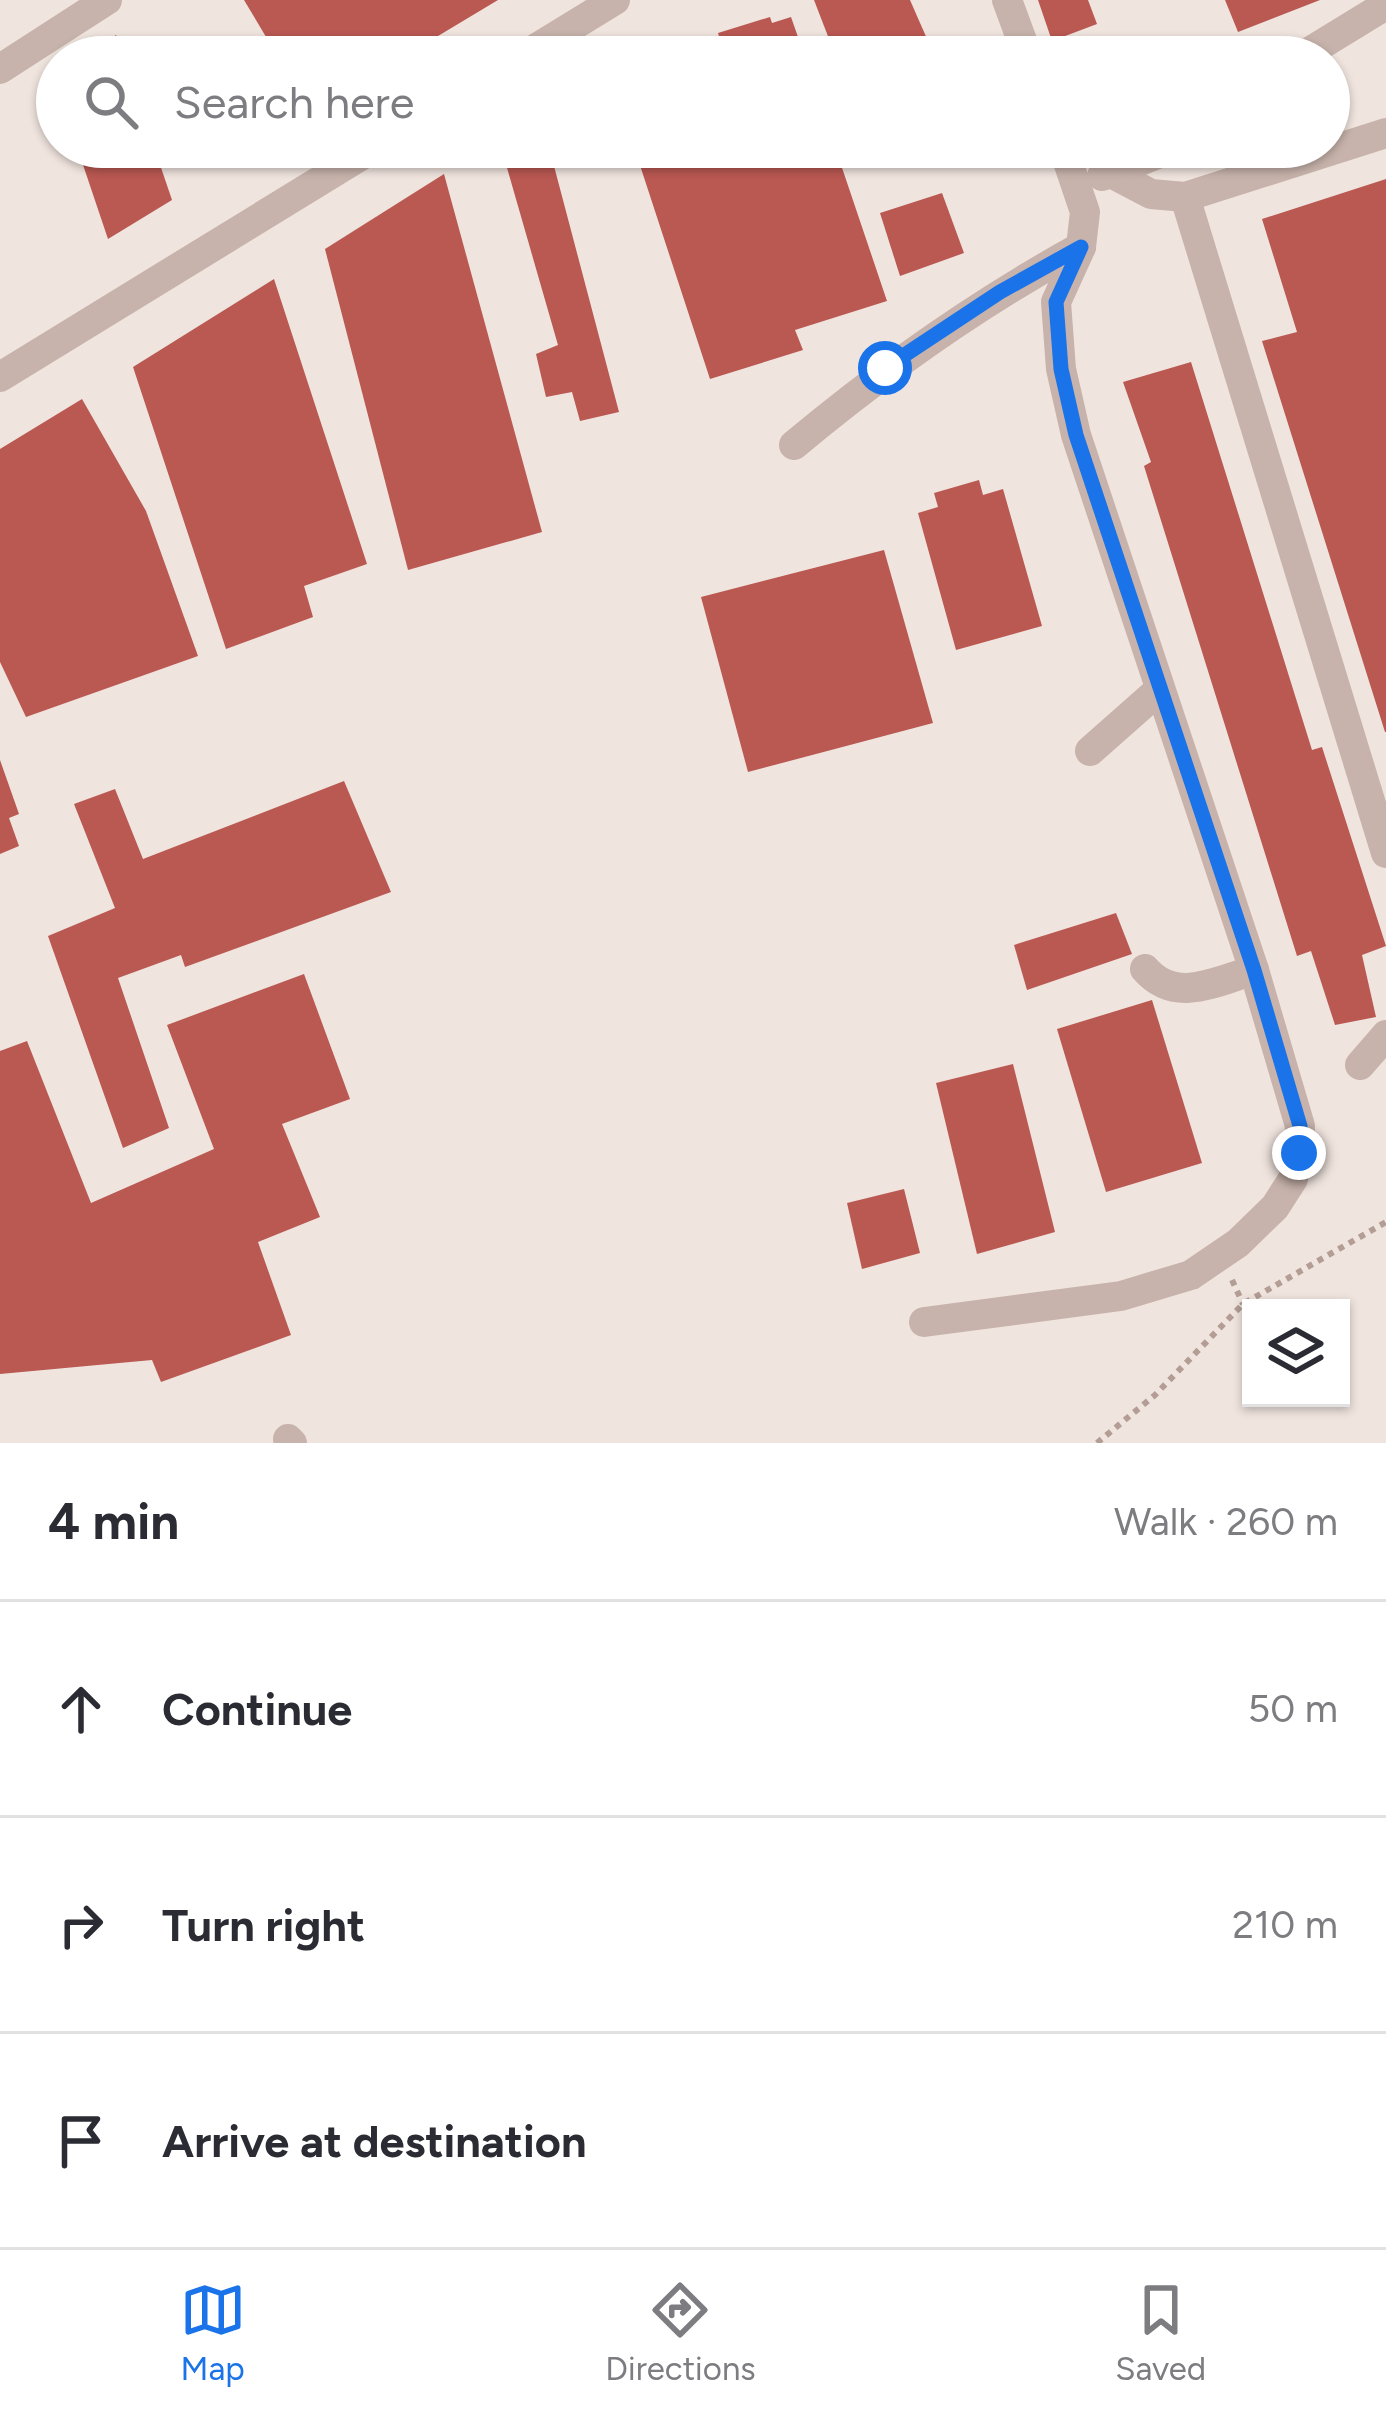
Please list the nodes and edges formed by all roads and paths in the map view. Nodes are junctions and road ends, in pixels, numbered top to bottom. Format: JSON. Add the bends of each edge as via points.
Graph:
{"nodes":[{"id":1,"x":107,"y":0,"type":"edge"},
{"id":2,"x":615,"y":0,"type":"edge"},
{"id":3,"x":1007,"y":0,"type":"edge"},
{"id":4,"x":1386,"y":5,"type":"edge"},
{"id":5,"x":51,"y":36,"type":"edge"},
{"id":6,"x":556,"y":36,"type":"edge"},
{"id":7,"x":1020,"y":36,"type":"edge"},
{"id":8,"x":1335,"y":36,"type":"edge"},
{"id":9,"x":36,"y":46,"type":"edge"},
{"id":10,"x":0,"y":69,"type":"edge"},
{"id":11,"x":1386,"y":133,"type":"edge"},
{"id":12,"x":1350,"y":144,"type":"edge"},
{"id":13,"x":341,"y":168,"type":"edge"},
{"id":14,"x":1072,"y":168,"type":"edge"},
{"id":15,"x":1124,"y":168,"type":"edge"},
{"id":16,"x":1274,"y":168,"type":"edge"},
{"id":17,"x":1112,"y":173,"type":"junction"},
{"id":18,"x":1079,"y":183,"type":"junction"},
{"id":19,"x":1185,"y":196,"type":"junction"},
{"id":20,"x":1081,"y":247,"type":"junction"},
{"id":21,"x":0,"y":377,"type":"edge"},
{"id":22,"x":794,"y":446,"type":"dead end"},
{"id":23,"x":1159,"y":690,"type":"junction"},
{"id":24,"x":1090,"y":751,"type":"dead end"},
{"id":25,"x":1386,"y":853,"type":"edge"},
{"id":26,"x":1145,"y":969,"type":"dead end"},
{"id":27,"x":1254,"y":970,"type":"junction"},
{"id":28,"x":1386,"y":1035,"type":"edge"},
{"id":29,"x":1360,"y":1065,"type":"dead end"},
{"id":30,"x":1386,"y":1222,"type":"edge"},
{"id":31,"x":924,"y":1322,"type":"dead end"},
{"id":32,"x":1097,"y":1443,"type":"edge"}],
"edges":[{"from":1,"to":5,"type":"street"},
{"from":2,"to":6,"type":"street"},
{"from":3,"to":7,"type":"street"},
{"from":4,"to":8,"type":"street"},
{"from":9,"to":10,"type":"street"},
{"from":11,"to":12,"type":"street"},
{"from":13,"to":21,"type":"street"},
{"from":14,"to":18,"type":"street"},
{"from":15,"to":17,"type":"street"},
{"from":16,"to":19,"type":"street"},
{"from":17,"to":18,"type":"street"},
{"from":17,"to":19,"type":"street","via":[[1151,194]]},
{"from":18,"to":20,"type":"street"},
{"from":19,"to":25,"type":"street"},
{"from":20,"to":22,"type":"street","via":[[885,368]]},
{"from":20,"to":23,"type":"street","via":[[1056,302],[1061,369]]},
{"from":23,"to":24,"type":"street"},
{"from":23,"to":27,"type":"street"},
{"from":26,"to":27,"type":"street","via":[[1174,991]]},
{"from":27,"to":31,"type":"street","via":[[1300,1139],[1293,1179],[1253,1231],[1191,1275],[1158,1286]]},
{"from":28,"to":29,"type":"street"},
{"from":30,"to":32,"type":"path","via":[[1243,1304]]}]}
